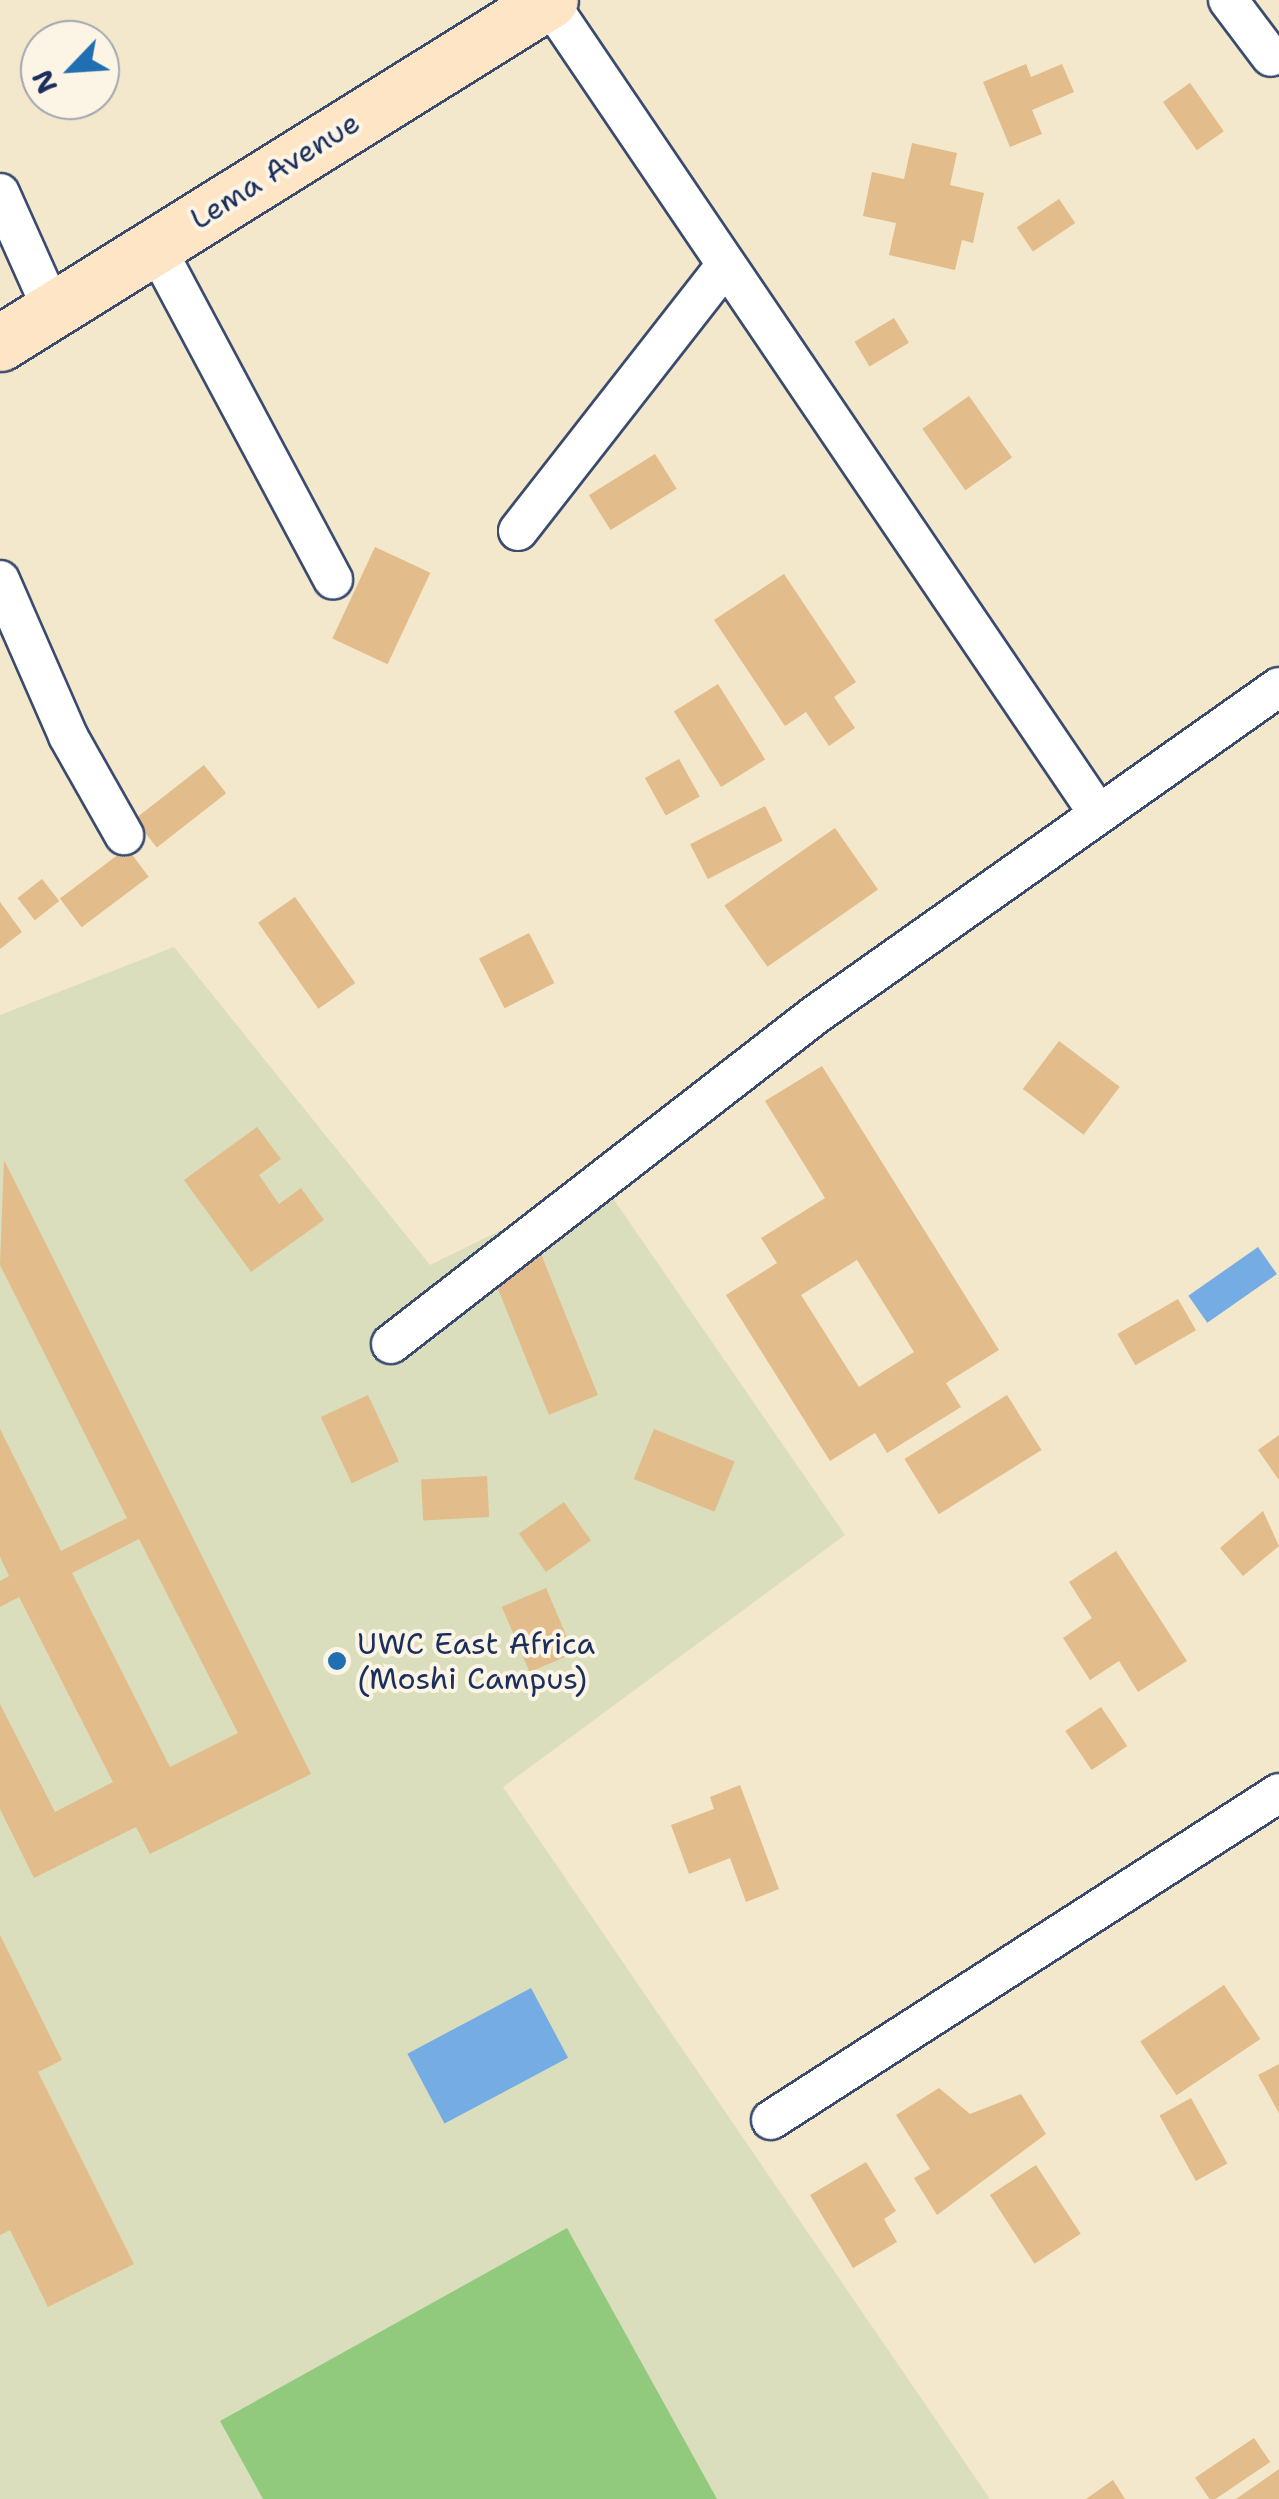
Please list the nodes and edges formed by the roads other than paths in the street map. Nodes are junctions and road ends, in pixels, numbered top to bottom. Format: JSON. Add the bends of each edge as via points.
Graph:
{"nodes":[{"id":1,"x":1228,"y":0,"type":"edge"},
{"id":2,"x":549,"y":1,"type":"edge"},
{"id":3,"x":1271,"y":57,"type":"dead end"},
{"id":4,"x":0,"y":193,"type":"edge"},
{"id":5,"x":154,"y":246,"type":"junction"},
{"id":6,"x":726,"y":264,"type":"junction"},
{"id":7,"x":52,"y":308,"type":"junction"},
{"id":8,"x":0,"y":342,"type":"edge"},
{"id":9,"x":518,"y":531,"type":"dead end"},
{"id":10,"x":0,"y":580,"type":"edge"},
{"id":11,"x":332,"y":580,"type":"dead end"},
{"id":12,"x":1279,"y":687,"type":"edge"},
{"id":13,"x":1097,"y":812,"type":"junction"},
{"id":14,"x":124,"y":835,"type":"dead end"},
{"id":15,"x":392,"y":1344,"type":"dead end"},
{"id":16,"x":1279,"y":1793,"type":"edge"},
{"id":17,"x":771,"y":2120,"type":"dead end"}],
"edges":[{"from":1,"to":3,"type":"street"},
{"from":2,"to":5,"type":"main road","name":"Lema Avenue"},
{"from":2,"to":6,"type":"street"},
{"from":4,"to":7,"type":"street"},
{"from":5,"to":7,"type":"main road","name":"Lema Avenue"},
{"from":5,"to":11,"type":"street"},
{"from":6,"to":9,"type":"street"},
{"from":6,"to":13,"type":"street"},
{"from":7,"to":8,"type":"main road","name":"Lema Avenue"},
{"from":10,"to":14,"type":"street"},
{"from":12,"to":13,"type":"street"},
{"from":13,"to":15,"type":"street","via":[[816,1015]]},
{"from":16,"to":17,"type":"street"}]}
